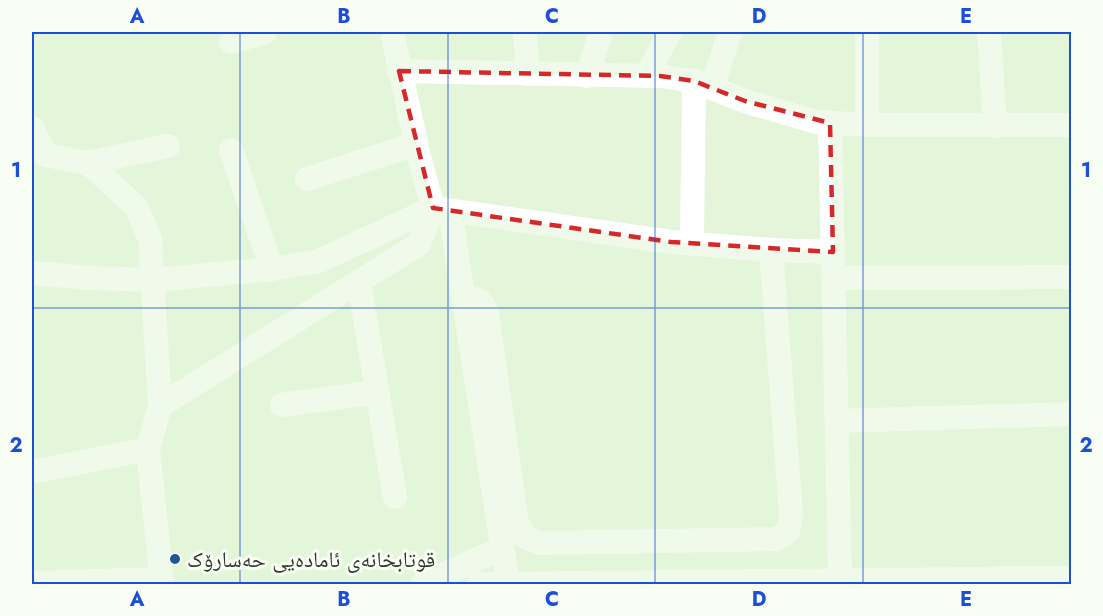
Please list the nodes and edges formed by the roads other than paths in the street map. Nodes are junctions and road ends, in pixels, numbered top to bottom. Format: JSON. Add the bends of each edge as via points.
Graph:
{"nodes":[{"id":1,"x":265,"y":32,"type":"edge"},
{"id":2,"x":392,"y":32,"type":"edge"},
{"id":3,"x":525,"y":32,"type":"edge"},
{"id":4,"x":601,"y":32,"type":"edge"},
{"id":5,"x":670,"y":32,"type":"edge"},
{"id":6,"x":730,"y":32,"type":"edge"},
{"id":7,"x":867,"y":32,"type":"edge"},
{"id":8,"x":989,"y":32,"type":"edge"},
{"id":9,"x":231,"y":42,"type":"dead end"},
{"id":10,"x":399,"y":71,"type":"junction"},
{"id":11,"x":528,"y":74,"type":"junction"},
{"id":12,"x":587,"y":76,"type":"junction"},
{"id":13,"x":646,"y":76,"type":"junction"},
{"id":14,"x":703,"y":84,"type":"junction"},
{"id":15,"x":830,"y":123,"type":"junction"},
{"id":16,"x":867,"y":125,"type":"junction"},
{"id":17,"x":1071,"y":125,"type":"edge"},
{"id":18,"x":994,"y":126,"type":"junction"},
{"id":19,"x":32,"y":128,"type":"edge"},
{"id":20,"x":416,"y":144,"type":"junction"},
{"id":21,"x":168,"y":146,"type":"dead end"},
{"id":22,"x":231,"y":150,"type":"dead end"},
{"id":23,"x":86,"y":163,"type":"junction"},
{"id":24,"x":307,"y":178,"type":"dead end"},
{"id":25,"x":442,"y":210,"type":"junction"},
{"id":26,"x":692,"y":243,"type":"junction"},
{"id":27,"x":771,"y":250,"type":"junction"},
{"id":28,"x":833,"y":252,"type":"junction"},
{"id":29,"x":272,"y":269,"type":"junction"},
{"id":30,"x":32,"y":273,"type":"edge"},
{"id":31,"x":1071,"y":277,"type":"edge"},
{"id":32,"x":834,"y":278,"type":"junction"},
{"id":33,"x":154,"y":280,"type":"junction"},
{"id":34,"x":359,"y":283,"type":"junction"},
{"id":35,"x":463,"y":297,"type":"junction"},
{"id":36,"x":377,"y":392,"type":"junction"},
{"id":37,"x":282,"y":405,"type":"dead end"},
{"id":38,"x":160,"y":406,"type":"junction"},
{"id":39,"x":1071,"y":414,"type":"edge"},
{"id":40,"x":837,"y":421,"type":"junction"},
{"id":41,"x":148,"y":449,"type":"junction"},
{"id":42,"x":32,"y":472,"type":"edge"},
{"id":43,"x":395,"y":497,"type":"dead end"},
{"id":44,"x":502,"y":548,"type":"junction"},
{"id":45,"x":1071,"y":578,"type":"edge"},
{"id":46,"x":1000,"y":581,"type":"edge"},
{"id":47,"x":162,"y":582,"type":"edge"},
{"id":48,"x":853,"y":582,"type":"edge"},
{"id":49,"x":32,"y":583,"type":"edge"},
{"id":50,"x":114,"y":583,"type":"edge"},
{"id":51,"x":508,"y":584,"type":"edge"},
{"id":52,"x":423,"y":585,"type":"edge"},
{"id":53,"x":479,"y":585,"type":"edge"}],
"edges":[{"from":1,"to":9,"type":"street"},
{"from":2,"to":10,"type":"street"},
{"from":3,"to":11,"type":"street"},
{"from":4,"to":12,"type":"street"},
{"from":5,"to":13,"type":"street"},
{"from":6,"to":14,"type":"street"},
{"from":7,"to":16,"type":"street"},
{"from":8,"to":18,"type":"street"},
{"from":10,"to":11,"type":"street"},
{"from":10,"to":20,"type":"street"},
{"from":11,"to":12,"type":"street"},
{"from":12,"to":13,"type":"street"},
{"from":13,"to":14,"type":"street"},
{"from":14,"to":15,"type":"street","via":[[745,102]]},
{"from":14,"to":26,"type":"street"},
{"from":15,"to":16,"type":"street"},
{"from":15,"to":28,"type":"street"},
{"from":16,"to":18,"type":"street"},
{"from":17,"to":18,"type":"street"},
{"from":19,"to":23,"type":"street","via":[[46,154]]},
{"from":20,"to":24,"type":"street"},
{"from":20,"to":25,"type":"street"},
{"from":21,"to":23,"type":"street"},
{"from":22,"to":29,"type":"street"},
{"from":23,"to":33,"type":"street","via":[[137,208],[150,238]]},
{"from":25,"to":26,"type":"street"},
{"from":25,"to":29,"type":"street","via":[[319,261]]},
{"from":25,"to":34,"type":"street","via":[[419,244]]},
{"from":25,"to":35,"type":"street"},
{"from":26,"to":27,"type":"street"},
{"from":27,"to":28,"type":"street"},
{"from":27,"to":35,"type":"street","via":[[791,514],[788,532],[776,539],[539,543],[525,537],[517,523],[487,313],[476,297]]},
{"from":28,"to":32,"type":"street"},
{"from":29,"to":33,"type":"street"},
{"from":30,"to":33,"type":"street"},
{"from":31,"to":32,"type":"street"},
{"from":32,"to":40,"type":"street"},
{"from":33,"to":38,"type":"street"},
{"from":34,"to":36,"type":"street"},
{"from":34,"to":38,"type":"street"},
{"from":35,"to":44,"type":"street"},
{"from":36,"to":37,"type":"street"},
{"from":36,"to":43,"type":"street"},
{"from":38,"to":41,"type":"street"},
{"from":39,"to":40,"type":"street"},
{"from":40,"to":48,"type":"street"},
{"from":41,"to":42,"type":"street"},
{"from":41,"to":47,"type":"street"},
{"from":44,"to":51,"type":"street"},
{"from":44,"to":52,"type":"street"},
{"from":45,"to":46,"type":"street"},
{"from":46,"to":48,"type":"street"},
{"from":47,"to":50,"type":"street"},
{"from":48,"to":51,"type":"street"},
{"from":49,"to":50,"type":"street"},
{"from":51,"to":53,"type":"street"}]}
